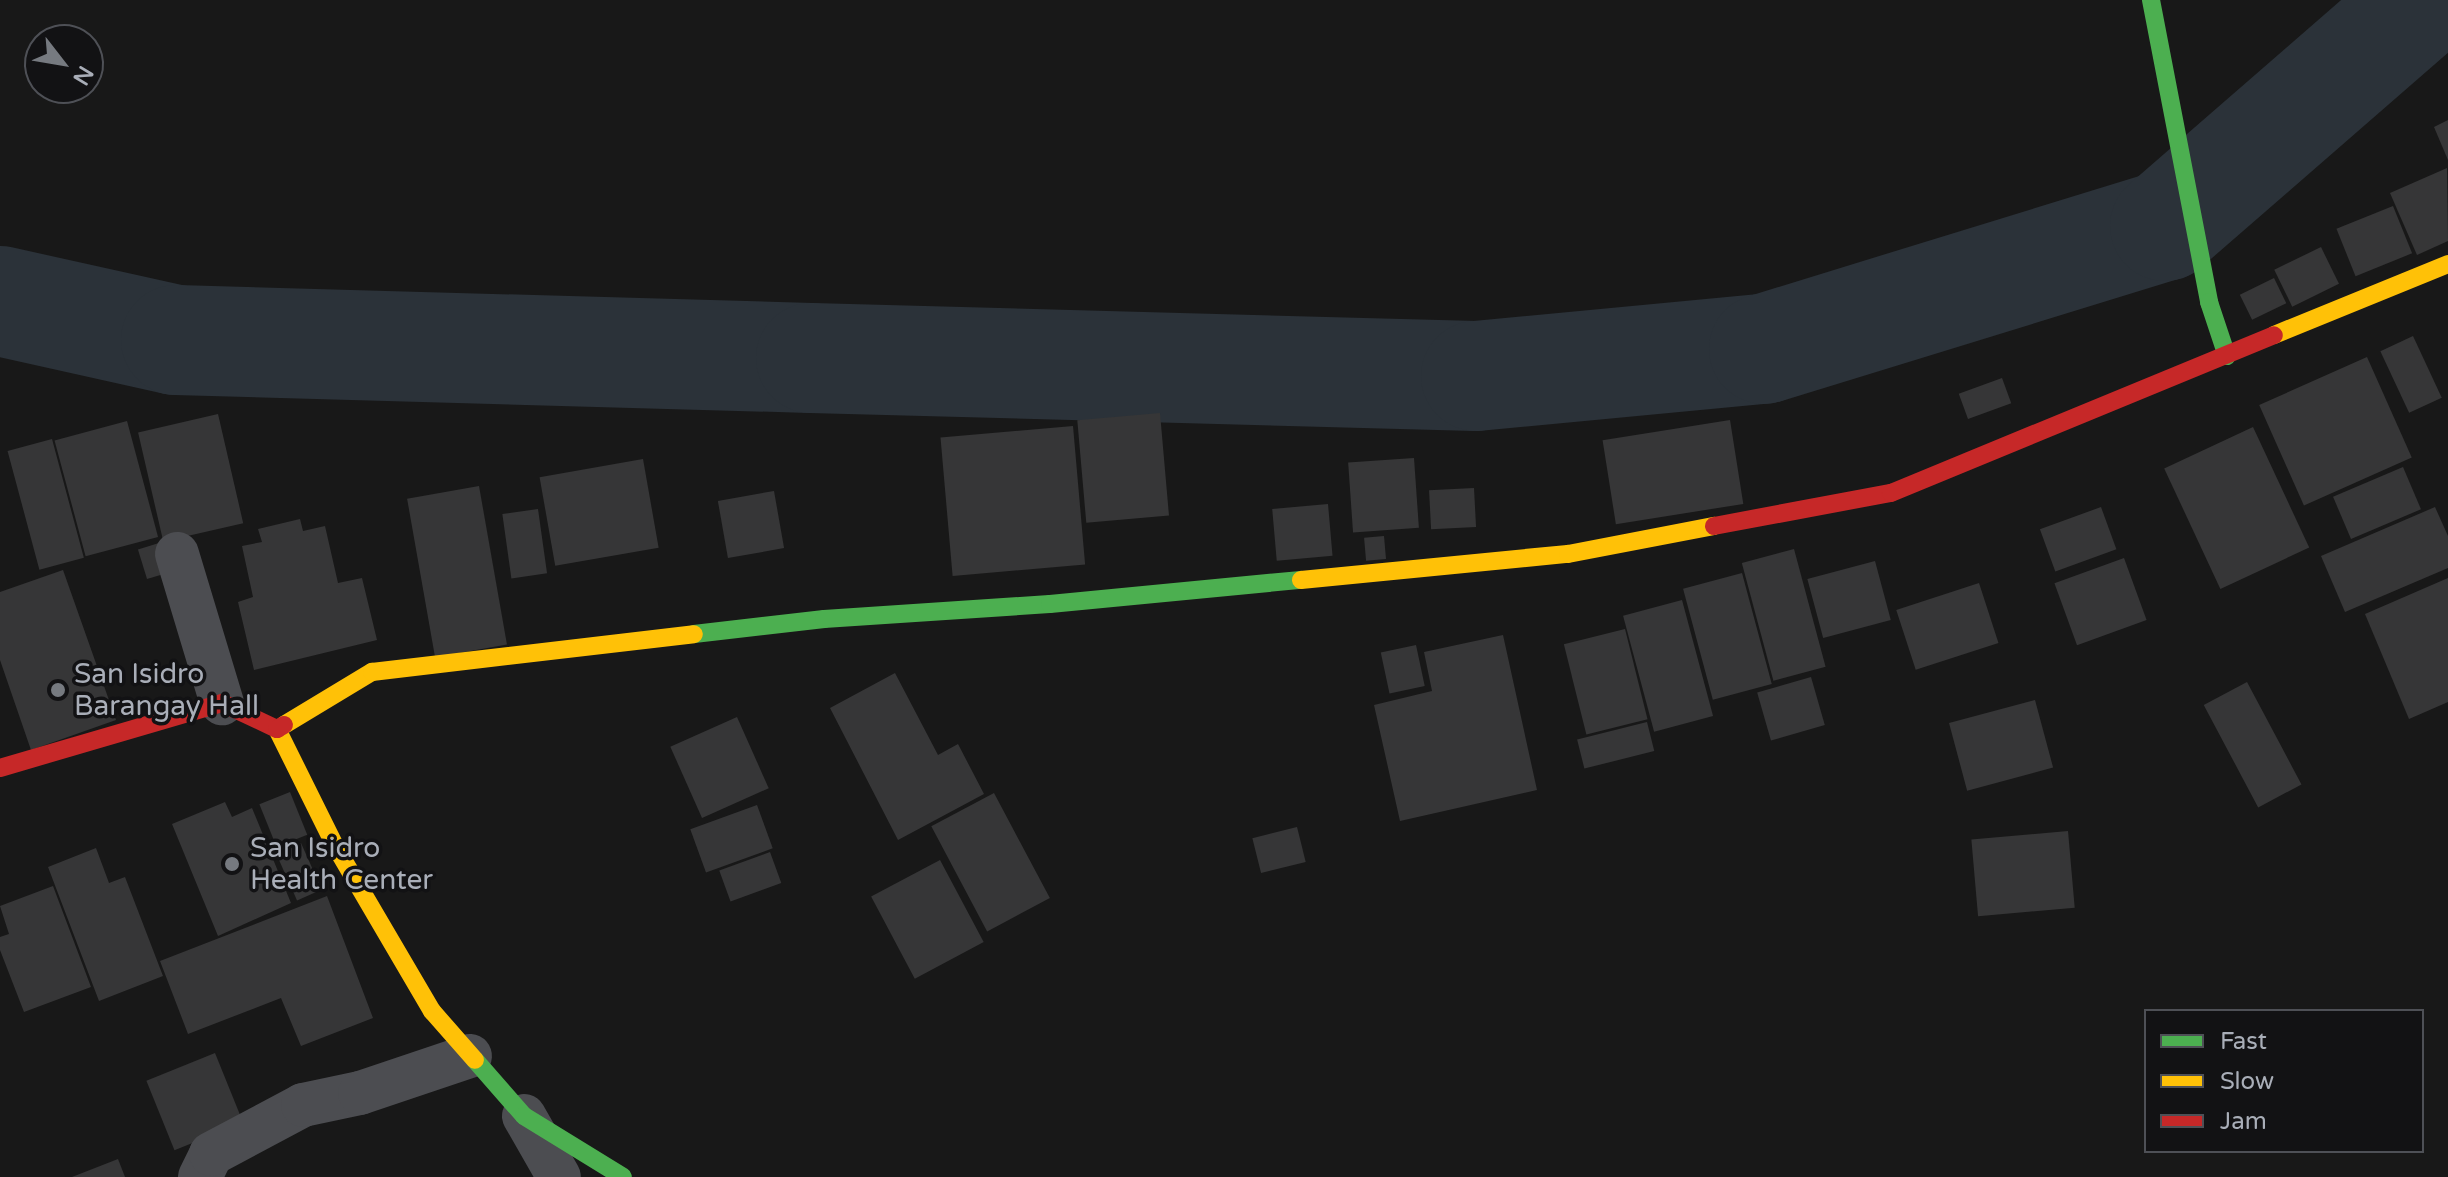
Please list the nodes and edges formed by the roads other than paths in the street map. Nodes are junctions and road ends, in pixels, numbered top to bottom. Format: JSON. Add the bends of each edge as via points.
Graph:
{"nodes":[{"id":1,"x":2151,"y":0,"type":"edge"},
{"id":2,"x":2448,"y":264,"type":"edge"},
{"id":3,"x":2227,"y":356,"type":"junction"},
{"id":4,"x":177,"y":554,"type":"dead end"},
{"id":5,"x":222,"y":703,"type":"junction"},
{"id":6,"x":277,"y":729,"type":"junction"},
{"id":7,"x":0,"y":768,"type":"edge"},
{"id":8,"x":470,"y":1056,"type":"junction"},
{"id":9,"x":524,"y":1116,"type":"junction"},
{"id":10,"x":200,"y":1177,"type":"edge"},
{"id":11,"x":559,"y":1177,"type":"edge"},
{"id":12,"x":623,"y":1177,"type":"edge"}],
"edges":[{"from":1,"to":3,"type":"street","via":[[2209,302]]},
{"from":2,"to":3,"type":"street"},
{"from":3,"to":6,"type":"street","via":[[1876,496],[1568,554],[1050,604],[824,619],[372,672]]},
{"from":4,"to":5,"type":"street"},
{"from":5,"to":6,"type":"street"},
{"from":5,"to":7,"type":"street"},
{"from":6,"to":8,"type":"street","via":[[334,844],[424,998]]},
{"from":8,"to":9,"type":"street"},
{"from":8,"to":10,"type":"street","via":[[360,1093],[303,1105],[256,1126],[211,1154]]},
{"from":9,"to":11,"type":"street"},
{"from":9,"to":12,"type":"street"}]}
